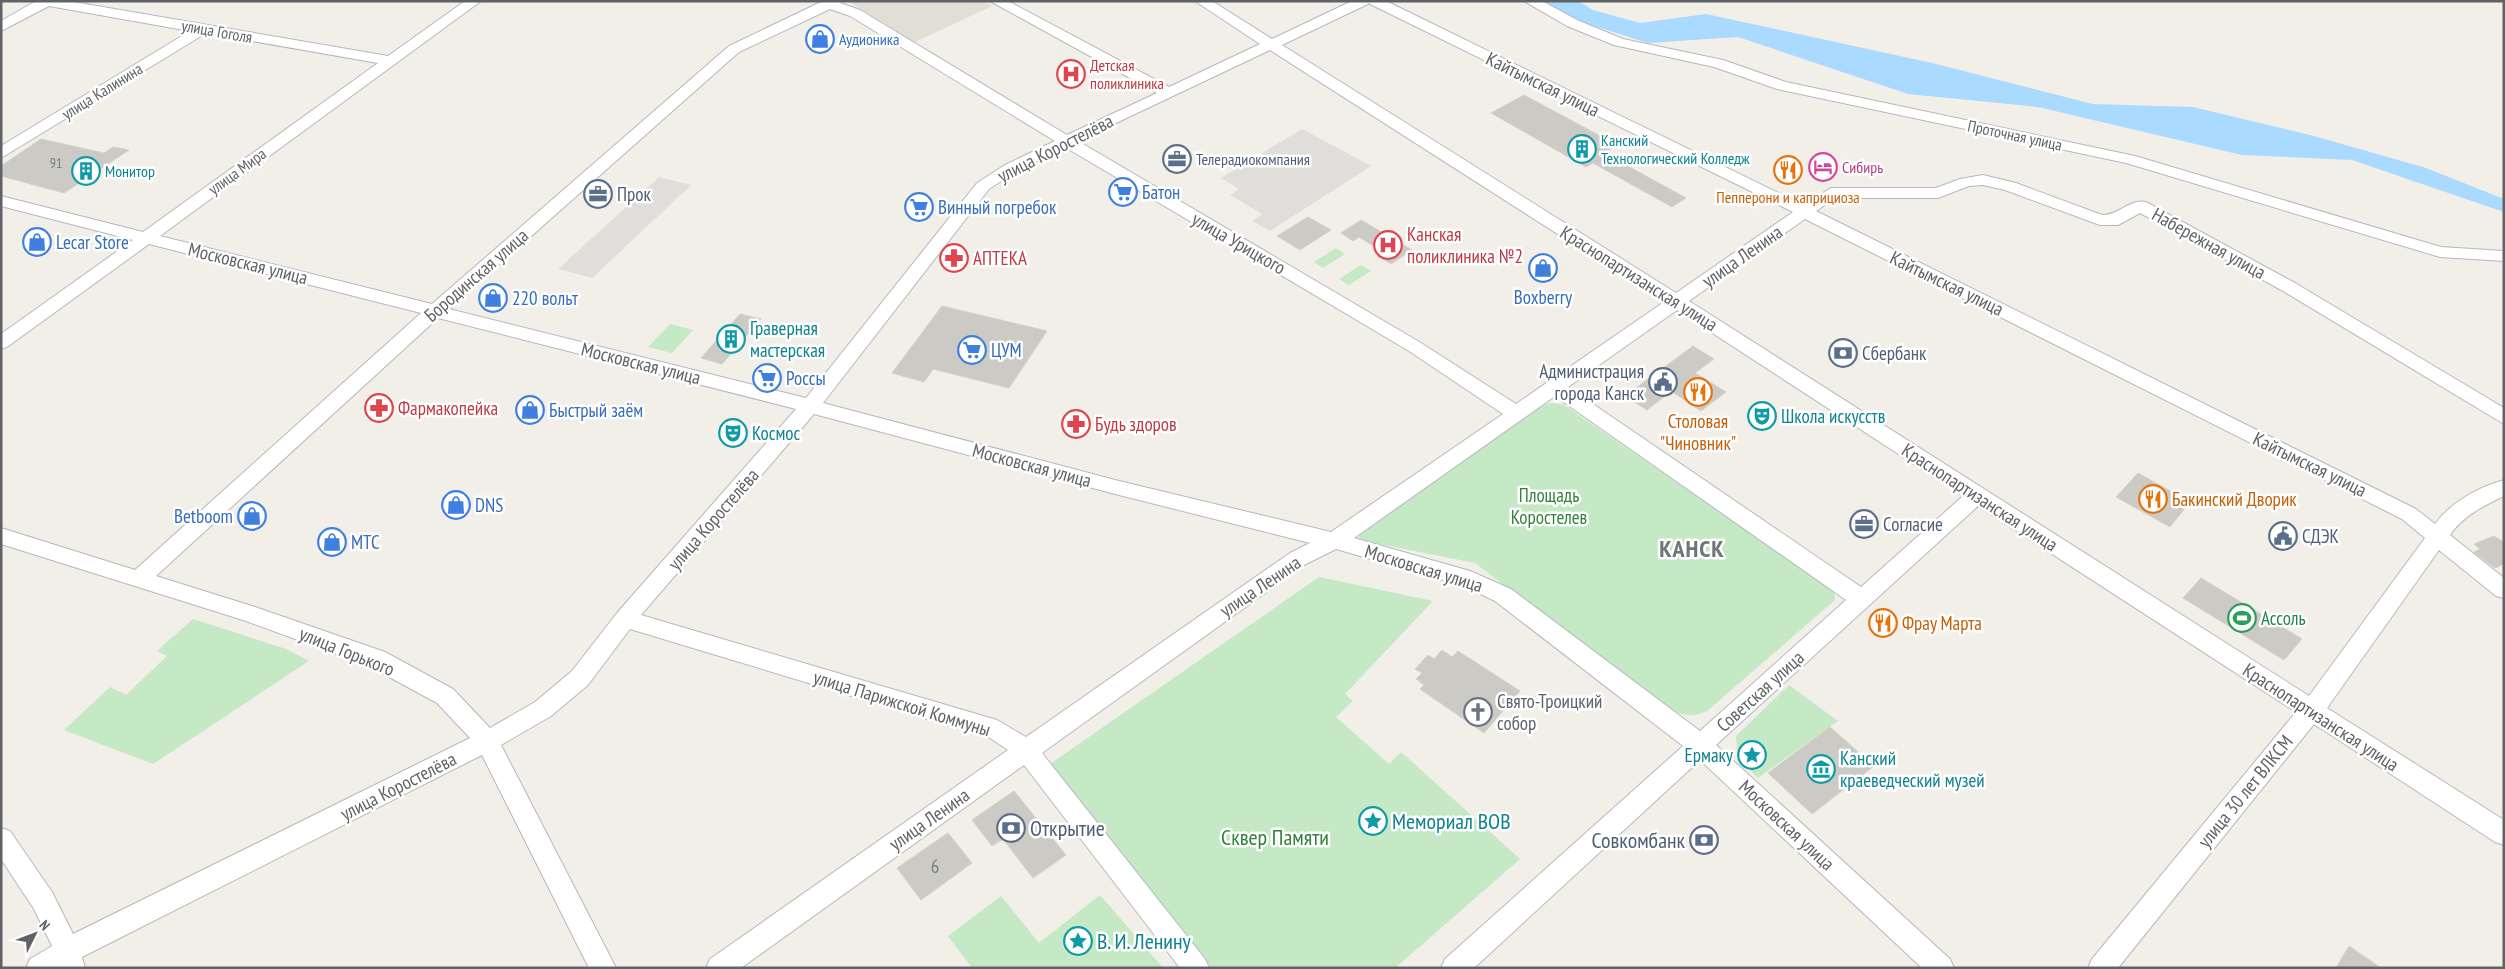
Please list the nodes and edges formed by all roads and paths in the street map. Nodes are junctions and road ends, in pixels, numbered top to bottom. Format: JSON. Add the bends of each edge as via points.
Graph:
{"nodes":[{"id":1,"x":474,"y":1,"type":"edge"},
{"id":2,"x":997,"y":1,"type":"edge"},
{"id":3,"x":1202,"y":1,"type":"edge"},
{"id":4,"x":1364,"y":1,"type":"edge"},
{"id":5,"x":1375,"y":1,"type":"edge"},
{"id":6,"x":1531,"y":1,"type":"edge"},
{"id":7,"x":44,"y":2,"type":"edge"},
{"id":8,"x":832,"y":3,"type":"edge"},
{"id":9,"x":1,"y":27,"type":"edge"},
{"id":10,"x":203,"y":29,"type":"junction"},
{"id":11,"x":1271,"y":44,"type":"junction"},
{"id":12,"x":391,"y":61,"type":"junction"},
{"id":13,"x":1167,"y":92,"type":"junction"},
{"id":14,"x":1066,"y":141,"type":"junction"},
{"id":15,"x":1,"y":153,"type":"edge"},
{"id":16,"x":1,"y":201,"type":"edge"},
{"id":17,"x":1805,"y":212,"type":"junction"},
{"id":18,"x":146,"y":237,"type":"junction"},
{"id":19,"x":2504,"y":256,"type":"edge"},
{"id":20,"x":1677,"y":302,"type":"junction"},
{"id":21,"x":435,"y":311,"type":"junction"},
{"id":22,"x":1,"y":343,"type":"edge"},
{"id":23,"x":1555,"y":387,"type":"junction"},
{"id":24,"x":810,"y":406,"type":"junction"},
{"id":25,"x":1516,"y":414,"type":"junction"},
{"id":26,"x":2504,"y":417,"type":"edge"},
{"id":27,"x":2504,"y":487,"type":"edge"},
{"id":28,"x":1977,"y":494,"type":"junction"},
{"id":29,"x":1,"y":536,"type":"edge"},
{"id":30,"x":2437,"y":536,"type":"junction"},
{"id":31,"x":1332,"y":542,"type":"junction"},
{"id":32,"x":139,"y":579,"type":"junction"},
{"id":33,"x":2504,"y":590,"type":"edge"},
{"id":34,"x":1862,"y":599,"type":"junction"},
{"id":35,"x":625,"y":619,"type":"junction"},
{"id":36,"x":2311,"y":710,"type":"junction"},
{"id":37,"x":486,"y":741,"type":"junction"},
{"id":38,"x":1700,"y":745,"type":"junction"},
{"id":39,"x":1026,"y":750,"type":"junction"},
{"id":40,"x":2504,"y":834,"type":"edge"},
{"id":41,"x":1,"y":839,"type":"edge"},
{"id":42,"x":70,"y":960,"type":"edge"},
{"id":43,"x":39,"y":968,"type":"edge"},
{"id":44,"x":602,"y":968,"type":"edge"},
{"id":45,"x":719,"y":968,"type":"edge"},
{"id":46,"x":1196,"y":968,"type":"edge"},
{"id":47,"x":1454,"y":968,"type":"edge"},
{"id":48,"x":1941,"y":968,"type":"edge"},
{"id":49,"x":2101,"y":968,"type":"edge"}],
"edges":[{"from":1,"to":12,"type":"street","name":"улица Мира"},
{"from":2,"to":13,"type":"street"},
{"from":3,"to":11,"type":"street","name":"Краснопартизанская улица"},
{"from":4,"to":11,"type":"street","name":"улица Коростелёва"},
{"from":5,"to":17,"type":"street","name":"Кайтымская улица"},
{"from":6,"to":19,"type":"street","name":"Проточная улица","via":[[1572,23],[1619,42],[1718,63],[1782,86],[2129,160],[2440,252]]},
{"from":7,"to":9,"type":"street"},
{"from":7,"to":10,"type":"street","name":"улица Гоголя"},
{"from":8,"to":14,"type":"street","name":"улица Урицкого","via":[[855,13]]},
{"from":8,"to":21,"type":"street","name":"Бородинская улица","via":[[734,49]]},
{"from":10,"to":12,"type":"street","name":"улица Гоголя"},
{"from":10,"to":15,"type":"street","name":"улица Калинина"},
{"from":11,"to":13,"type":"street","name":"улица Коростелёва"},
{"from":11,"to":20,"type":"street","name":"Краснопартизанская улица"},
{"from":12,"to":18,"type":"street","name":"улица Мира"},
{"from":13,"to":14,"type":"street","name":"улица Коростелёва"},
{"from":14,"to":24,"type":"street","name":"улица Коростелёва","via":[[1010,168],[983,186]]},
{"from":14,"to":25,"type":"street","name":"улица Урицкого","via":[[1415,346]]},
{"from":16,"to":18,"type":"street","name":"Московская улица"},
{"from":17,"to":20,"type":"street","name":"улица Ленина"},
{"from":17,"to":26,"type":"street","name":"Набережная улица","via":[[1831,193],[1938,193],[1974,180],[2010,186],[2100,220],[2112,220],[2140,206],[2289,287]]},
{"from":17,"to":30,"type":"street","name":"Кайтымская улица","via":[[2376,497],[2409,514]]},
{"from":18,"to":21,"type":"street","name":"Московская улица"},
{"from":18,"to":22,"type":"street","name":"улица Мира"},
{"from":20,"to":23,"type":"street","name":"улица Ленина"},
{"from":20,"to":28,"type":"street","name":"Краснопартизанская улица"},
{"from":21,"to":24,"type":"street","name":"Московская улица"},
{"from":21,"to":32,"type":"street","name":"Бородинская улица"},
{"from":23,"to":25,"type":"street","name":"улица Ленина"},
{"from":23,"to":34,"type":"street"},
{"from":24,"to":31,"type":"street","name":"Московская улица"},
{"from":24,"to":35,"type":"street","name":"улица Коростелёва"},
{"from":25,"to":31,"type":"street","name":"улица Ленина"},
{"from":27,"to":30,"type":"street","name":"улица 30 лет ВЛКСМ","via":[[2467,506],[2449,520]]},
{"from":28,"to":34,"type":"street","name":"Советская улица"},
{"from":28,"to":36,"type":"street","name":"Краснопартизанская улица"},
{"from":29,"to":32,"type":"street","name":"улица Горького"},
{"from":30,"to":33,"type":"street","name":"Кайтымская улица"},
{"from":30,"to":36,"type":"street","name":"улица 30 лет ВЛКСМ"},
{"from":31,"to":38,"type":"street","name":"Московская улица","via":[[1470,579],[1503,595]]},
{"from":31,"to":39,"type":"street","name":"улица Ленина","via":[[1297,559]]},
{"from":32,"to":37,"type":"street","name":"улица Горького","via":[[377,658],[445,696]]},
{"from":34,"to":38,"type":"street","name":"Советская улица"},
{"from":35,"to":37,"type":"street","name":"улица Коростелёва","via":[[580,678],[542,709]]},
{"from":35,"to":39,"type":"street","name":"улица Парижской Коммуны","via":[[997,730]]},
{"from":36,"to":40,"type":"street","name":"Краснопартизанская улица"},
{"from":36,"to":49,"type":"street","name":"улица 30 лет ВЛКСМ"},
{"from":37,"to":42,"type":"street","name":"улица Коростелёва"},
{"from":37,"to":44,"type":"street","name":"улица Горького"},
{"from":38,"to":47,"type":"street","name":"Советская улица"},
{"from":38,"to":48,"type":"street","name":"Московская улица"},
{"from":39,"to":45,"type":"street","name":"улица Ленина"},
{"from":39,"to":46,"type":"street","name":"улица Парижской Коммуны"},
{"from":41,"to":42,"type":"street","via":[[34,882]]},
{"from":42,"to":43,"type":"street","name":"улица Коростелёва"}]}
